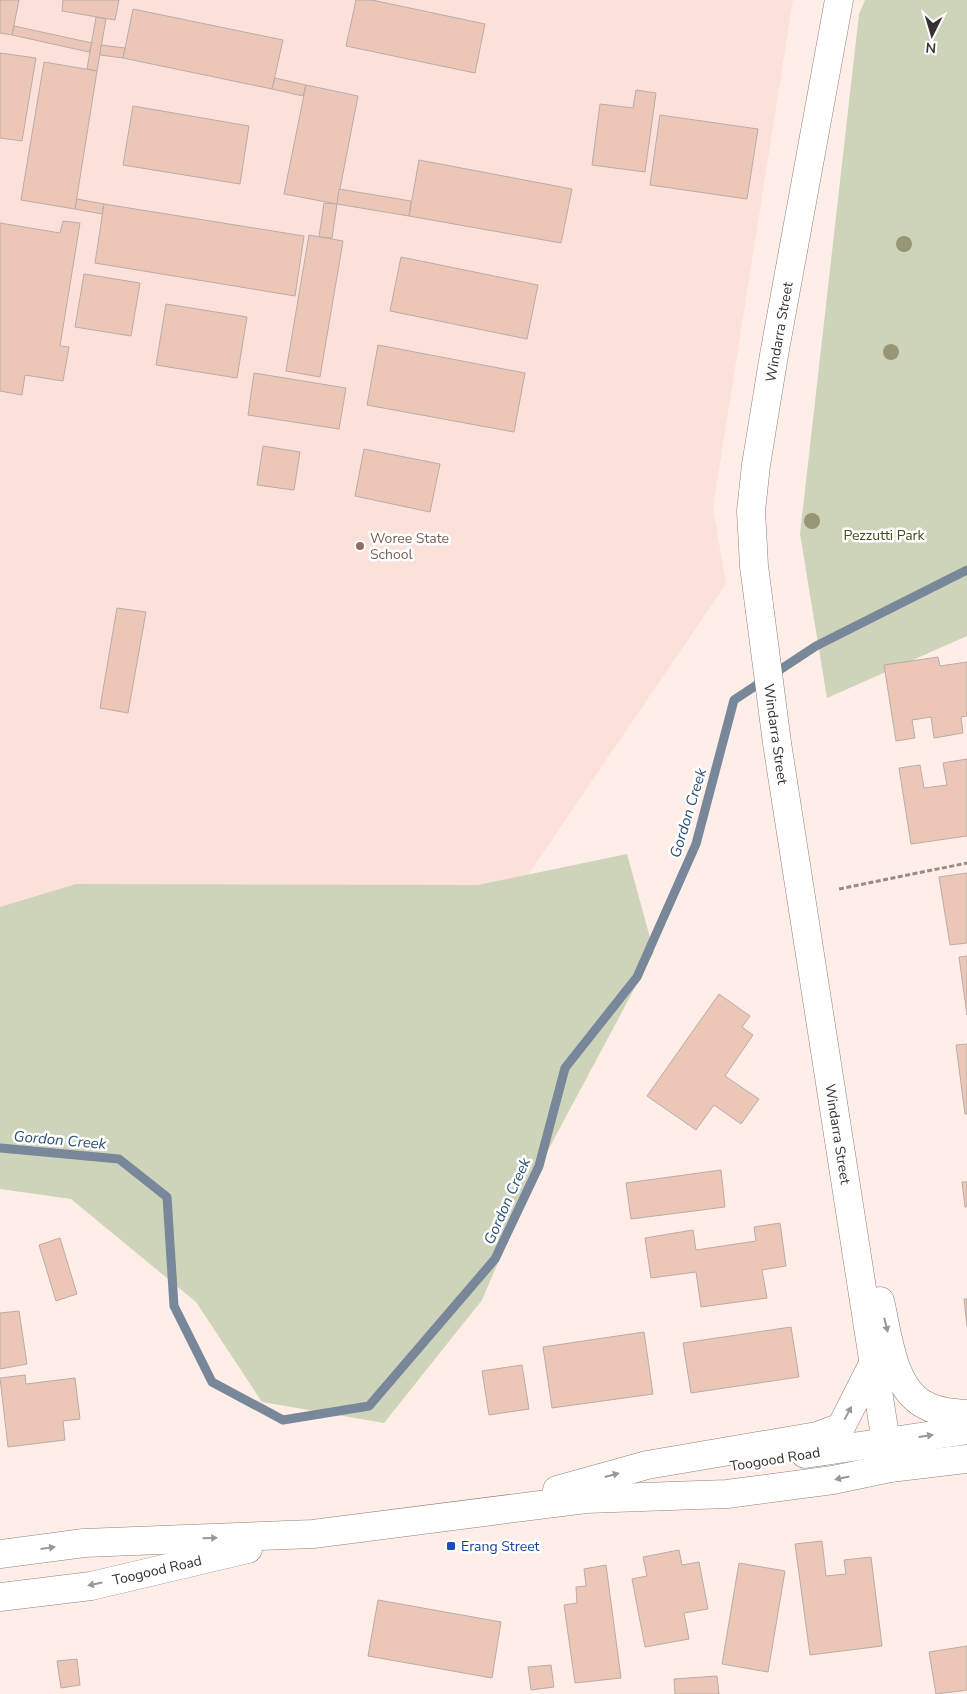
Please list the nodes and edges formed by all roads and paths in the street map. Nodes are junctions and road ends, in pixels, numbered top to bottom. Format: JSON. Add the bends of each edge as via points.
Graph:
{"nodes":[{"id":1,"x":839,"y":0,"type":"edge"},
{"id":2,"x":967,"y":863,"type":"edge"},
{"id":3,"x":839,"y":889,"type":"dead end"},
{"id":4,"x":826,"y":1055,"type":"junction"},
{"id":5,"x":874,"y":1364,"type":"junction"},
{"id":6,"x":967,"y":1414,"type":"edge"},
{"id":7,"x":967,"y":1430,"type":"edge"},
{"id":8,"x":886,"y":1441,"type":"junction"},
{"id":9,"x":967,"y":1459,"type":"edge"},
{"id":10,"x":890,"y":1468,"type":"junction"},
{"id":11,"x":586,"y":1499,"type":"junction"},
{"id":12,"x":464,"y":1515,"type":"junction"},
{"id":13,"x":313,"y":1534,"type":"junction"},
{"id":14,"x":0,"y":1554,"type":"edge"},
{"id":15,"x":0,"y":1597,"type":"edge"}],
"edges":[{"from":1,"to":4,"type":"street","name":"Windarra Street","via":[[756,465],[751,511],[754,566],[777,743]]},
{"from":2,"to":3,"type":"path"},
{"from":4,"to":5,"type":"street","name":"Windarra Street"},
{"from":4,"to":6,"type":"street","one_way":true,"via":[[899,1378],[913,1397],[925,1405],[943,1412]]},
{"from":5,"to":8,"type":"street","name":"Windarra Street"},
{"from":12,"to":5,"type":"street","one_way":true,"via":[[647,1465],[833,1432],[841,1427]]},
{"from":8,"to":7,"type":"street","name":"Toogood Road","one_way":true},
{"from":8,"to":10,"type":"street","name":"Windarra Street"},
{"from":8,"to":11,"type":"street","name":"Toogood Road","via":[[728,1466]]},
{"from":9,"to":10,"type":"street","name":"Toogood Road"},
{"from":10,"to":11,"type":"street","name":"Toogood Road","one_way":true,"via":[[833,1480],[727,1494]]},
{"from":11,"to":12,"type":"street","name":"Toogood Road"},
{"from":12,"to":13,"type":"street","name":"Toogood Road"},
{"from":14,"to":13,"type":"street","name":"Toogood Road","one_way":true,"via":[[84,1543]]},
{"from":13,"to":15,"type":"street","name":"Toogood Road","one_way":true,"via":[[90,1586]]}]}
